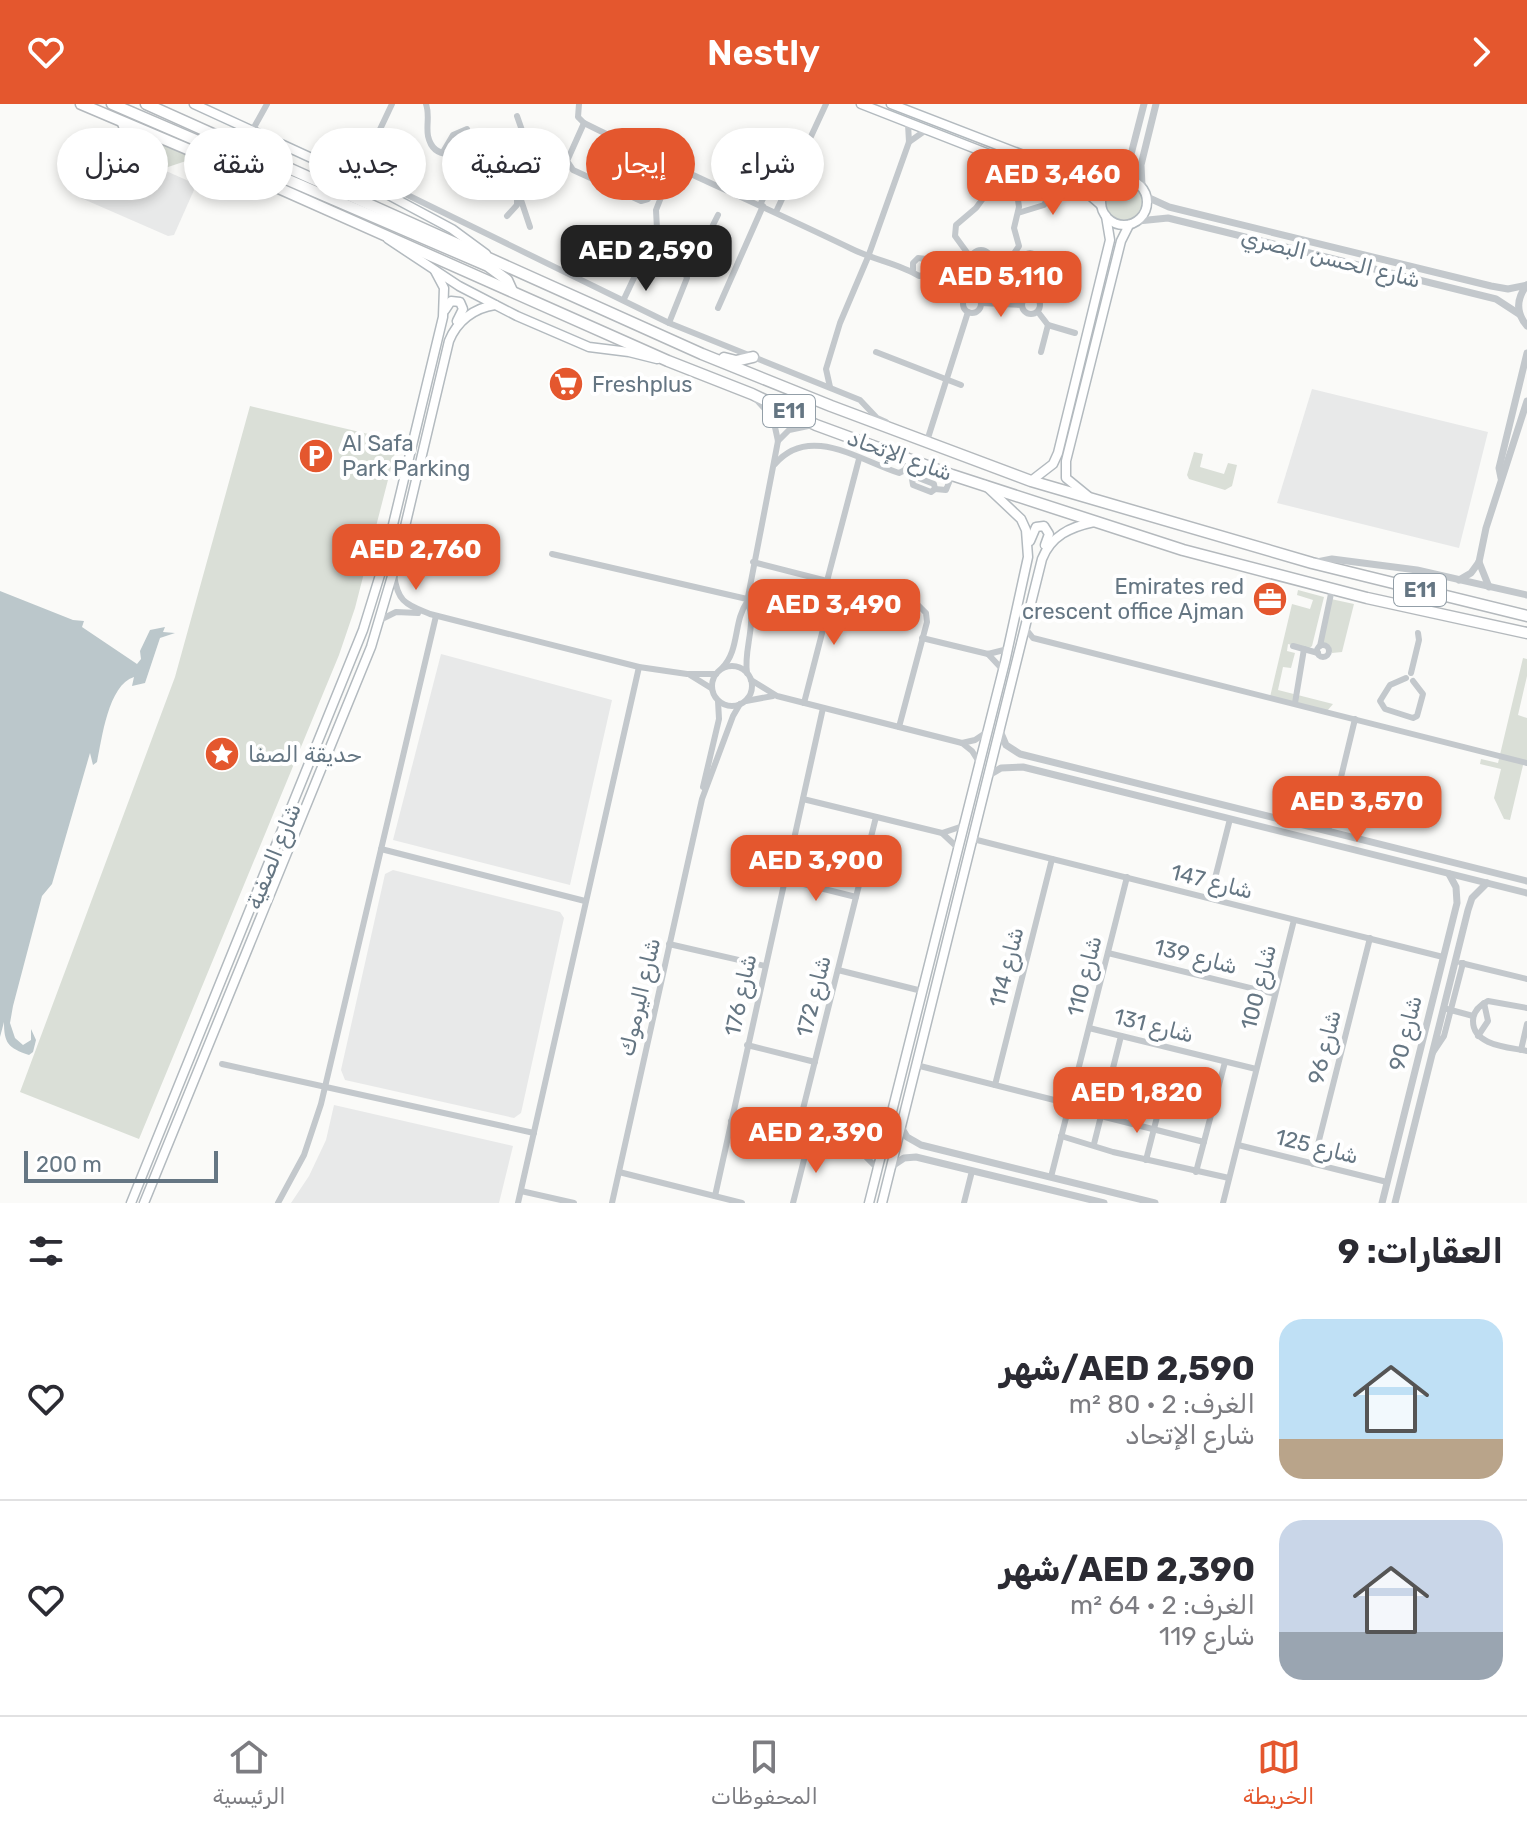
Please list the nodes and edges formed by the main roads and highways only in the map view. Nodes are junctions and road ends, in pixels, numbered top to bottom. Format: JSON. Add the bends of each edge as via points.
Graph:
{"nodes":[{"id":1,"x":81,"y":104,"type":"edge"},
{"id":2,"x":112,"y":104,"type":"edge"},
{"id":3,"x":146,"y":104,"type":"edge"},
{"id":4,"x":194,"y":104,"type":"edge"},
{"id":5,"x":861,"y":104,"type":"edge"},
{"id":6,"x":891,"y":104,"type":"edge"},
{"id":7,"x":123,"y":123,"type":"junction"},
{"id":8,"x":125,"y":128,"type":"edge"},
{"id":9,"x":184,"y":148,"type":"edge"},
{"id":10,"x":1115,"y":181,"type":"junction"},
{"id":11,"x":293,"y":195,"type":"edge"},
{"id":12,"x":1101,"y":205,"type":"junction"},
{"id":13,"x":1106,"y":216,"type":"junction"},
{"id":14,"x":1134,"y":223,"type":"junction"},
{"id":15,"x":385,"y":235,"type":"junction"},
{"id":16,"x":486,"y":255,"type":"junction"},
{"id":17,"x":435,"y":271,"type":"junction"},
{"id":18,"x":512,"y":291,"type":"junction"},
{"id":19,"x":495,"y":305,"type":"junction"},
{"id":20,"x":443,"y":317,"type":"junction"},
{"id":21,"x":452,"y":333,"type":"junction"},
{"id":22,"x":702,"y":354,"type":"junction"},
{"id":23,"x":753,"y":357,"type":"road end"},
{"id":24,"x":668,"y":361,"type":"junction"},
{"id":25,"x":1031,"y":481,"type":"junction"},
{"id":26,"x":984,"y":485,"type":"junction"},
{"id":27,"x":1095,"y":501,"type":"junction"},
{"id":28,"x":1094,"y":522,"type":"junction"},
{"id":29,"x":1029,"y":544,"type":"junction"},
{"id":30,"x":1044,"y":554,"type":"junction"},
{"id":31,"x":1527,"y":616,"type":"edge"},
{"id":32,"x":1527,"y":633,"type":"edge"},
{"id":33,"x":958,"y":848,"type":"junction"},
{"id":34,"x":970,"y":851,"type":"junction"},
{"id":35,"x":909,"y":1042,"type":"junction"},
{"id":36,"x":921,"y":1045,"type":"junction"},
{"id":37,"x":131,"y":1203,"type":"edge"},
{"id":38,"x":144,"y":1203,"type":"edge"},
{"id":39,"x":869,"y":1203,"type":"edge"},
{"id":40,"x":882,"y":1203,"type":"edge"}],
"edges":[{"from":1,"to":7,"type":"highway","name":"شارع الإتحاد","number":"E11"},
{"from":2,"to":18,"type":"highway","via":[[488,266],[507,280]]},
{"from":3,"to":16,"type":"highway","name":"شارع الإتحاد","number":"E11"},
{"from":4,"to":16,"type":"main road","via":[[342,171],[452,229]]},
{"from":5,"to":12,"type":"main road","via":[[1086,192]]},
{"from":6,"to":10,"type":"main road","via":[[1093,182]]},
{"from":7,"to":8,"type":"highway"},
{"from":7,"to":9,"type":"highway","name":"شارع الإتحاد","number":"E11"},
{"from":10,"to":12,"type":"main road","via":[[1103,193]]},
{"from":10,"to":14,"type":"main road","via":[[1132,179],[1147,197],[1146,210]]},
{"from":11,"to":15,"type":"highway","name":"شارع الإتحاد","number":"E11"},
{"from":12,"to":13,"type":"main road"},
{"from":13,"to":14,"type":"main road","via":[[1116,224]]},
{"from":13,"to":25,"type":"main road","via":[[1111,235],[1058,453],[1053,464]]},
{"from":14,"to":27,"type":"main road","via":[[1121,241],[1066,461],[1066,478]]},
{"from":15,"to":17,"type":"main road"},
{"from":15,"to":18,"type":"highway","name":"شارع الإتحاد","number":"E11"},
{"from":16,"to":22,"type":"highway","name":"شارع الإتحاد","number":"E11"},
{"from":17,"to":19,"type":"main road"},
{"from":17,"to":20,"type":"main road","name":"شارع الصفية","via":[[444,288]]},
{"from":18,"to":24,"type":"highway","name":"شارع الإتحاد","number":"E11"},
{"from":19,"to":21,"type":"main road","via":[[473,312]]},
{"from":19,"to":24,"type":"main road","via":[[589,347]]},
{"from":20,"to":21,"type":"main road","name":"شارع الصفية","via":[[451,301],[462,304]]},
{"from":20,"to":37,"type":"main road","name":"شارع الصفية","via":[[384,562],[355,652]]},
{"from":21,"to":38,"type":"main road","name":"شارع الصفية","via":[[380,620]]},
{"from":22,"to":23,"type":"highway","via":[[731,360]]},
{"from":22,"to":25,"type":"highway","name":"شارع الإتحاد","number":"E11"},
{"from":24,"to":26,"type":"highway","name":"شارع الإتحاد","number":"E11","via":[[816,425]]},
{"from":25,"to":27,"type":"highway","name":"شارع الإتحاد","number":"E11"},
{"from":26,"to":28,"type":"highway","name":"شارع الإتحاد","number":"E11"},
{"from":26,"to":29,"type":"main road","via":[[1014,510]]},
{"from":27,"to":31,"type":"highway","name":"شارع الإتحاد","number":"E11","via":[[1312,563]]},
{"from":28,"to":30,"type":"main road","via":[[1066,530]]},
{"from":28,"to":32,"type":"highway","name":"شارع الإتحاد","number":"E11","via":[[1332,589]]},
{"from":29,"to":30,"type":"main road","via":[[1036,527],[1047,527]]},
{"from":29,"to":33,"type":"main road"},
{"from":30,"to":34,"type":"main road"},
{"from":33,"to":34,"type":"main road"},
{"from":33,"to":35,"type":"main road"},
{"from":34,"to":36,"type":"main road"},
{"from":35,"to":36,"type":"main road","via":[[918,1040]]},
{"from":35,"to":39,"type":"main road"},
{"from":36,"to":40,"type":"main road"}]}
